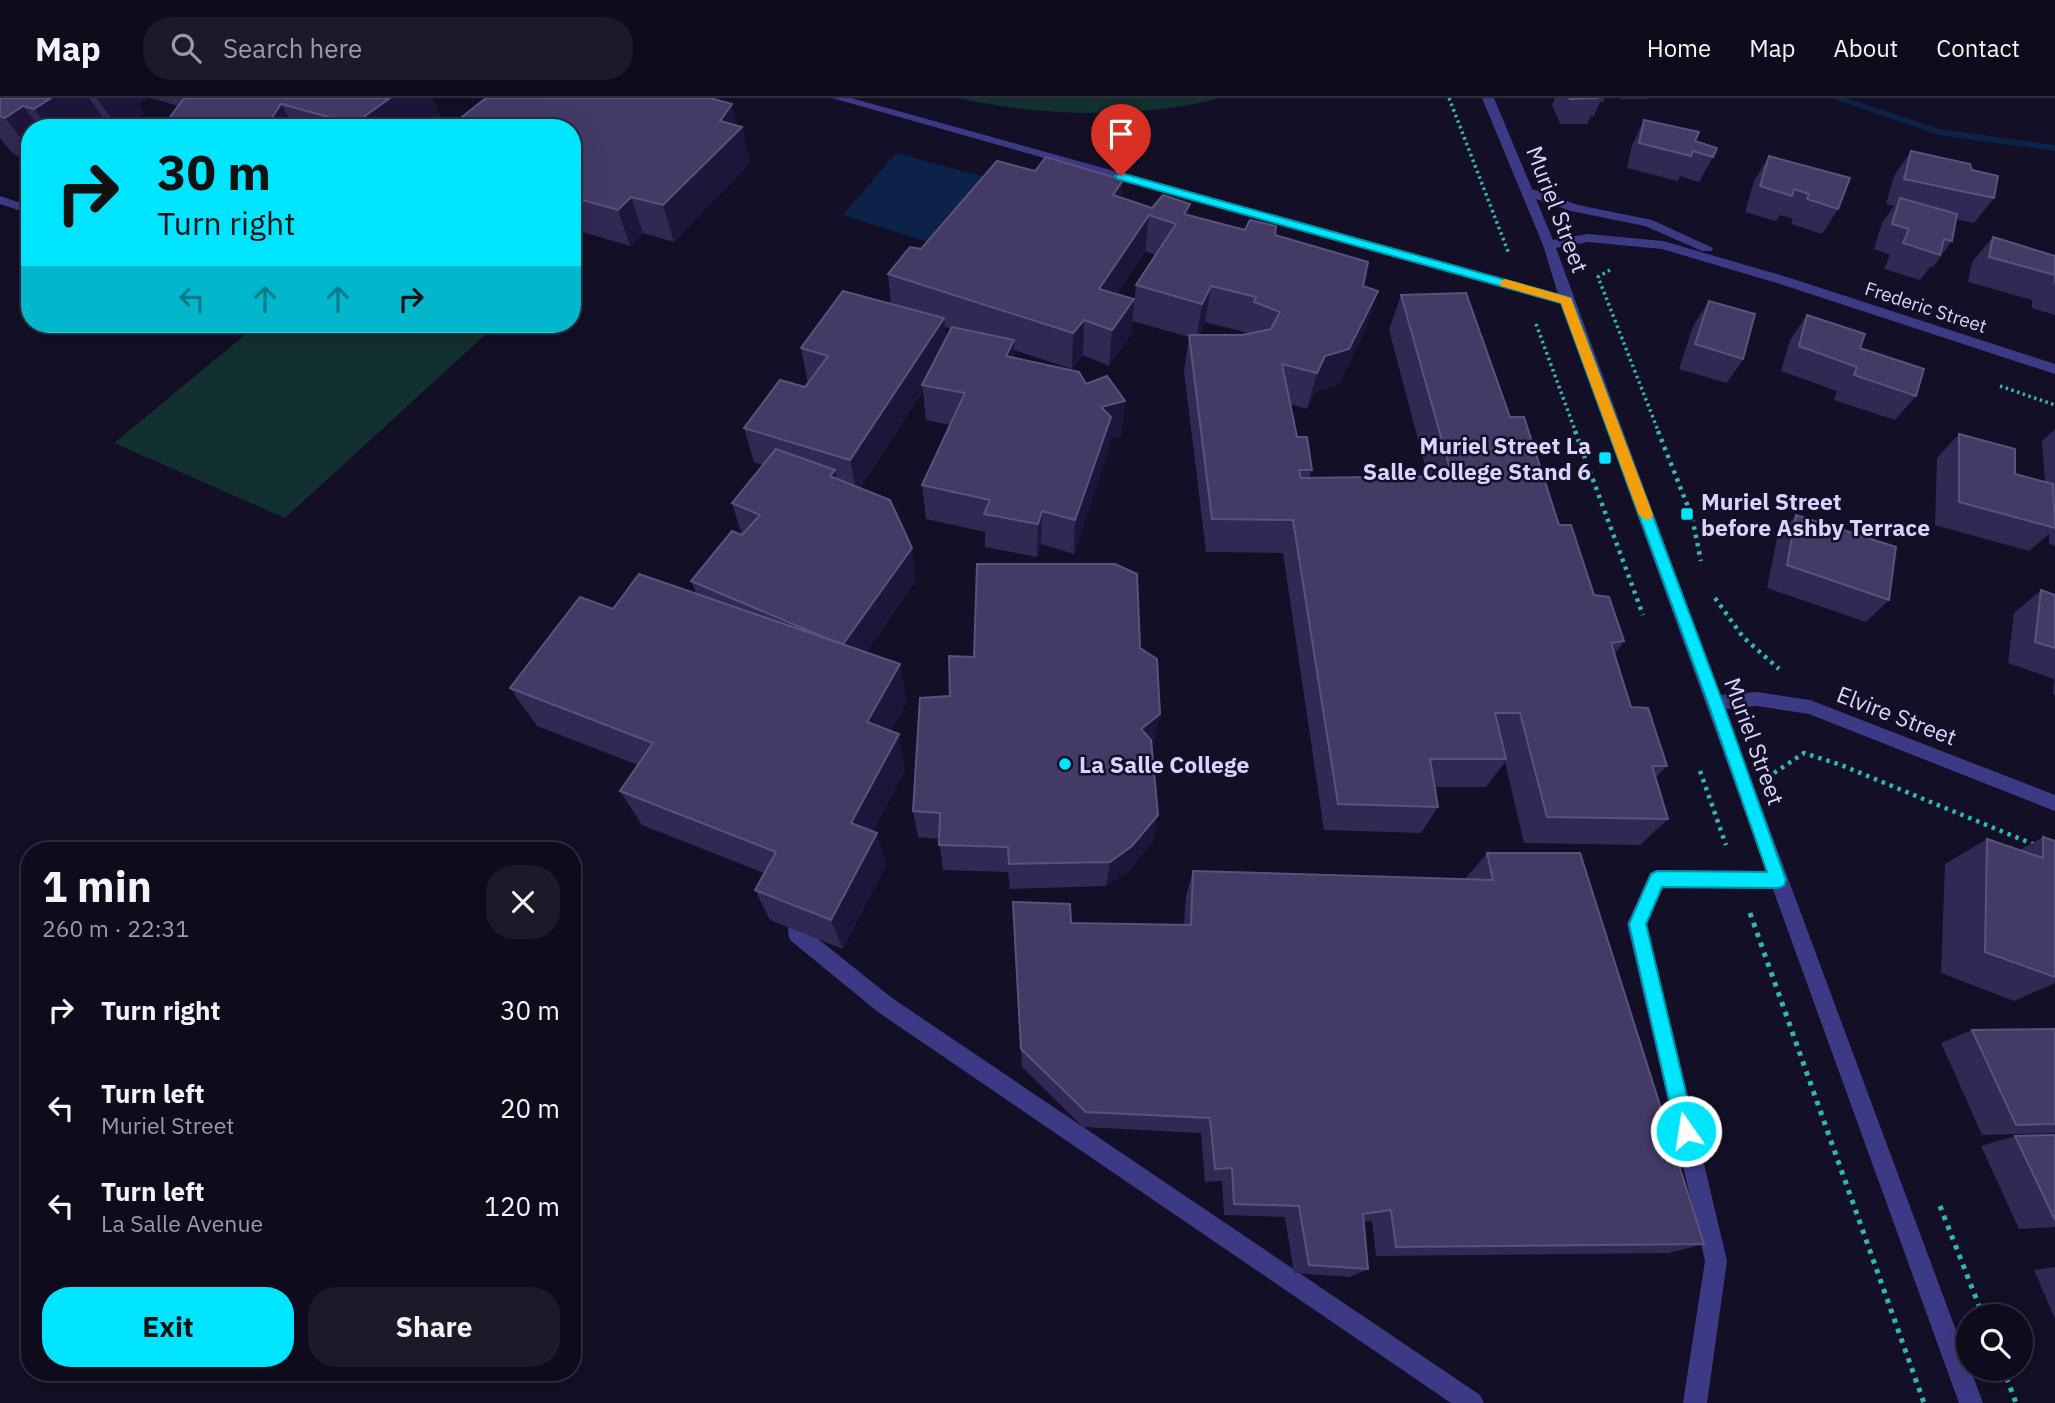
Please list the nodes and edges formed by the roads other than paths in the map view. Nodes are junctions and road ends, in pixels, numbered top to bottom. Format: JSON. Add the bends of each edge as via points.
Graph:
{"nodes":[{"id":1,"x":838,"y":98,"type":"edge"},
{"id":2,"x":1488,"y":98,"type":"edge"},
{"id":3,"x":1524,"y":191,"type":"junction"},
{"id":4,"x":0,"y":200,"type":"edge"},
{"id":5,"x":21,"y":207,"type":"edge"},
{"id":6,"x":1549,"y":245,"type":"junction"},
{"id":7,"x":1785,"y":281,"type":"junction"},
{"id":8,"x":1566,"y":301,"type":"junction"},
{"id":9,"x":2055,"y":369,"type":"edge"},
{"id":10,"x":1716,"y":703,"type":"junction"},
{"id":11,"x":2055,"y":803,"type":"edge"},
{"id":12,"x":1778,"y":880,"type":"junction"},
{"id":13,"x":802,"y":894,"type":"edge"},
{"id":14,"x":1472,"y":1403,"type":"edge"},
{"id":15,"x":1695,"y":1403,"type":"edge"},
{"id":16,"x":1971,"y":1403,"type":"edge"}],
"edges":[{"from":1,"to":8,"type":"street"},
{"from":2,"to":3,"type":"street","name":"Muriel Street"},
{"from":3,"to":6,"type":"street","name":"Muriel Street"},
{"from":3,"to":7,"type":"street","name":"Frederic Street","via":[[1575,208],[1648,223]]},
{"from":4,"to":5,"type":"street"},
{"from":6,"to":7,"type":"street","name":"Frederic Street","via":[[1588,238],[1663,245]]},
{"from":6,"to":8,"type":"street","name":"Muriel Street"},
{"from":7,"to":9,"type":"street","name":"Frederic Street"},
{"from":8,"to":10,"type":"street","name":"Muriel Street"},
{"from":10,"to":11,"type":"street","name":"Elvire Street","via":[[1757,699],[1810,707]]},
{"from":10,"to":12,"type":"street","name":"Muriel Street"},
{"from":12,"to":15,"type":"street","via":[[1657,879],[1637,924],[1716,1261]]},
{"from":12,"to":16,"type":"street","name":"Muriel Street"},
{"from":13,"to":14,"type":"street","via":[[797,934],[885,1004]]}]}
